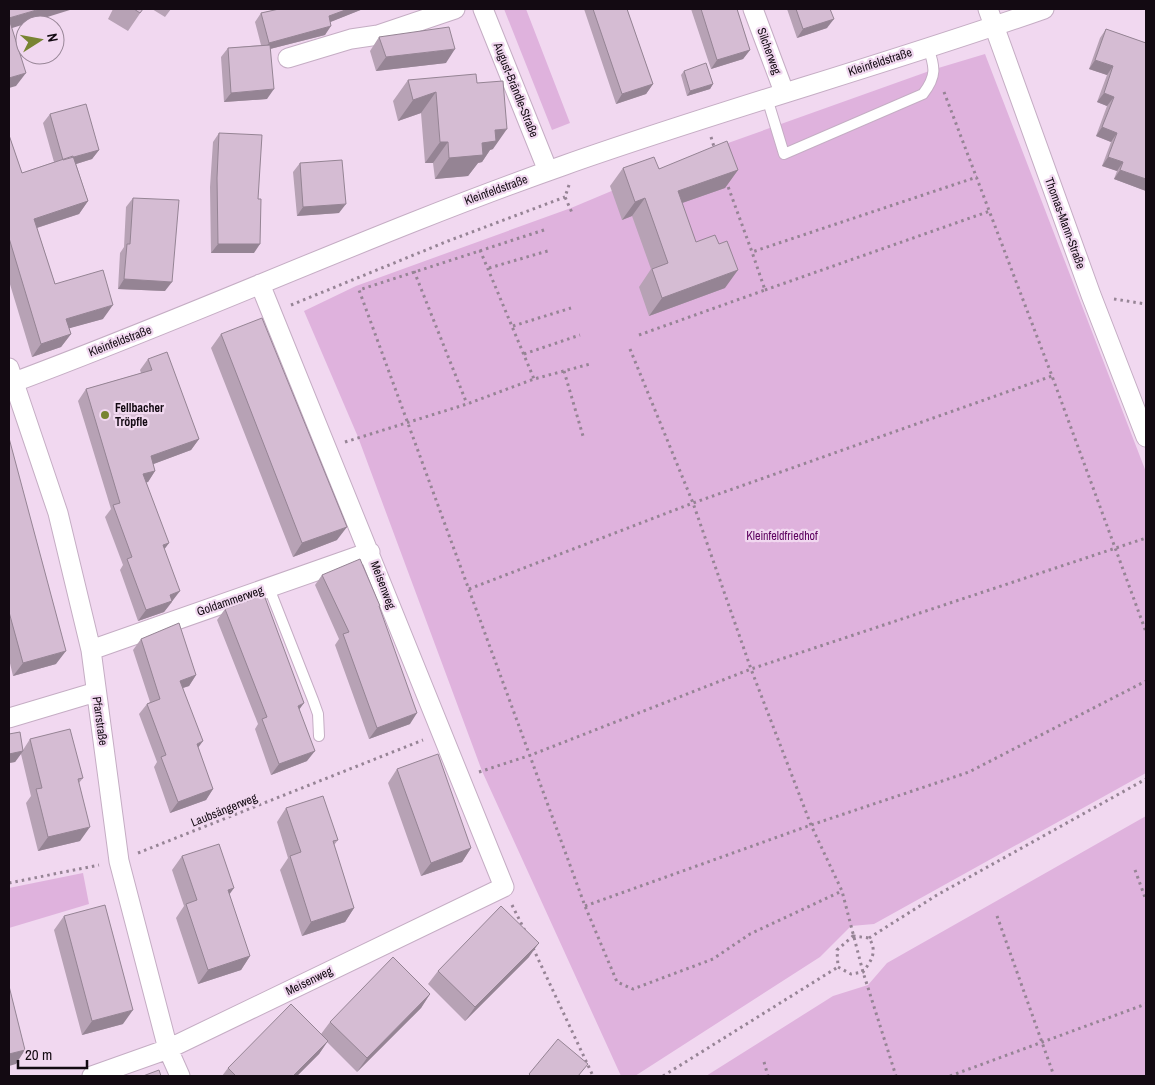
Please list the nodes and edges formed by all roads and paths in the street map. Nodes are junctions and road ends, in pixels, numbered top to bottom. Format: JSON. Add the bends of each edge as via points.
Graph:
{"nodes":[{"id":1,"x":455,"y":9,"type":"edge"},
{"id":2,"x":483,"y":9,"type":"edge"},
{"id":3,"x":753,"y":9,"type":"edge"},
{"id":4,"x":1044,"y":9,"type":"edge"},
{"id":5,"x":991,"y":18,"type":"edge"},
{"id":6,"x":928,"y":46,"type":"junction"},
{"id":7,"x":288,"y":58,"type":"dead end"},
{"id":8,"x":935,"y":69,"type":"junction"},
{"id":9,"x":775,"y":95,"type":"junction"},
{"id":10,"x":714,"y":148,"type":"edge"},
{"id":11,"x":717,"y":157,"type":"edge"},
{"id":12,"x":557,"y":168,"type":"junction"},
{"id":13,"x":724,"y":174,"type":"edge"},
{"id":14,"x":977,"y":177,"type":"junction"},
{"id":15,"x":566,"y":197,"type":"junction"},
{"id":16,"x":990,"y":211,"type":"junction"},
{"id":17,"x":573,"y":215,"type":"dead end"},
{"id":18,"x":544,"y":230,"type":"dead end"},
{"id":19,"x":480,"y":250,"type":"junction"},
{"id":20,"x":551,"y":250,"type":"dead end"},
{"id":21,"x":752,"y":252,"type":"junction"},
{"id":22,"x":489,"y":268,"type":"junction"},
{"id":23,"x":414,"y":271,"type":"junction"},
{"id":24,"x":260,"y":284,"type":"junction"},
{"id":25,"x":766,"y":290,"type":"junction"},
{"id":26,"x":301,"y":293,"type":"dead end"},
{"id":27,"x":1091,"y":295,"type":"junction"},
{"id":28,"x":304,"y":300,"type":"junction"},
{"id":29,"x":1146,"y":304,"type":"edge"},
{"id":30,"x":571,"y":308,"type":"dead end"},
{"id":31,"x":272,"y":313,"type":"junction"},
{"id":32,"x":512,"y":326,"type":"junction"},
{"id":33,"x":639,"y":335,"type":"dead end"},
{"id":34,"x":578,"y":336,"type":"dead end"},
{"id":35,"x":630,"y":349,"type":"dead end"},
{"id":36,"x":524,"y":354,"type":"junction"},
{"id":37,"x":590,"y":364,"type":"dead end"},
{"id":38,"x":564,"y":371,"type":"junction"},
{"id":39,"x":1052,"y":376,"type":"junction"},
{"id":40,"x":10,"y":378,"type":"edge"},
{"id":41,"x":534,"y":379,"type":"junction"},
{"id":42,"x":467,"y":404,"type":"junction"},
{"id":43,"x":408,"y":422,"type":"junction"},
{"id":44,"x":583,"y":436,"type":"dead end"},
{"id":45,"x":358,"y":437,"type":"dead end"},
{"id":46,"x":1146,"y":437,"type":"edge"},
{"id":47,"x":693,"y":503,"type":"junction"},
{"id":48,"x":1146,"y":538,"type":"edge"},
{"id":49,"x":1116,"y":548,"type":"junction"},
{"id":50,"x":370,"y":552,"type":"junction"},
{"id":51,"x":269,"y":588,"type":"junction"},
{"id":52,"x":469,"y":589,"type":"junction"},
{"id":53,"x":1146,"y":632,"type":"edge"},
{"id":54,"x":91,"y":650,"type":"junction"},
{"id":55,"x":751,"y":669,"type":"junction"},
{"id":56,"x":1146,"y":681,"type":"edge"},
{"id":57,"x":96,"y":692,"type":"junction"},
{"id":58,"x":9,"y":718,"type":"edge"},
{"id":59,"x":440,"y":733,"type":"junction"},
{"id":60,"x":319,"y":736,"type":"dead end"},
{"id":61,"x":531,"y":755,"type":"junction"},
{"id":62,"x":482,"y":771,"type":"dead end"},
{"id":63,"x":1146,"y":780,"type":"edge"},
{"id":64,"x":811,"y":825,"type":"junction"},
{"id":65,"x":119,"y":861,"type":"junction"},
{"id":66,"x":1135,"y":870,"type":"dead end"},
{"id":67,"x":9,"y":883,"type":"edge"},
{"id":68,"x":504,"y":887,"type":"junction"},
{"id":69,"x":842,"y":891,"type":"junction"},
{"id":70,"x":1146,"y":900,"type":"edge"},
{"id":71,"x":585,"y":906,"type":"junction"},
{"id":72,"x":997,"y":916,"type":"dead end"},
{"id":73,"x":525,"y":932,"type":"edge"},
{"id":74,"x":853,"y":936,"type":"junction"},
{"id":75,"x":869,"y":938,"type":"junction"},
{"id":76,"x":529,"y":941,"type":"edge"},
{"id":77,"x":838,"y":967,"type":"junction"},
{"id":78,"x":863,"y":972,"type":"junction"},
{"id":79,"x":1146,"y":1004,"type":"edge"},
{"id":80,"x":1042,"y":1042,"type":"junction"},
{"id":81,"x":168,"y":1049,"type":"junction"},
{"id":82,"x":764,"y":1062,"type":"dead end"},
{"id":83,"x":92,"y":1076,"type":"edge"},
{"id":84,"x":180,"y":1076,"type":"edge"},
{"id":85,"x":593,"y":1076,"type":"edge"},
{"id":86,"x":663,"y":1076,"type":"edge"},
{"id":87,"x":768,"y":1076,"type":"edge"},
{"id":88,"x":896,"y":1076,"type":"edge"},
{"id":89,"x":950,"y":1076,"type":"edge"},
{"id":90,"x":1054,"y":1076,"type":"edge"}],
"edges":[{"from":1,"to":7,"type":"street","via":[[378,35],[351,39]]},
{"from":2,"to":12,"type":"street","name":"August-Brändle-Straße"},
{"from":3,"to":9,"type":"street","name":"Silcherweg"},
{"from":4,"to":5,"type":"street","name":"Kleinfeldstraße"},
{"from":5,"to":6,"type":"street","name":"Kleinfeldstraße"},
{"from":5,"to":27,"type":"street","name":"Thomas-Mann-Straße"},
{"from":6,"to":8,"type":"lane"},
{"from":6,"to":9,"type":"street","name":"Kleinfeldstraße"},
{"from":8,"to":9,"type":"lane","via":[[923,94],[784,154]]},
{"from":8,"to":14,"type":"path"},
{"from":9,"to":12,"type":"street","name":"Kleinfeldstraße"},
{"from":10,"to":11,"type":"path"},
{"from":12,"to":15,"type":"path","via":[[570,178]]},
{"from":12,"to":24,"type":"street","name":"Kleinfeldstraße"},
{"from":13,"to":21,"type":"path"},
{"from":14,"to":16,"type":"path"},
{"from":14,"to":21,"type":"path"},
{"from":15,"to":17,"type":"path"},
{"from":15,"to":28,"type":"path","via":[[448,240]]},
{"from":16,"to":25,"type":"path"},
{"from":16,"to":39,"type":"path"},
{"from":18,"to":19,"type":"path"},
{"from":19,"to":22,"type":"path"},
{"from":19,"to":23,"type":"path"},
{"from":20,"to":22,"type":"path"},
{"from":21,"to":25,"type":"path"},
{"from":22,"to":32,"type":"path"},
{"from":23,"to":42,"type":"path"},
{"from":23,"to":43,"type":"path","via":[[359,290]]},
{"from":24,"to":31,"type":"street","name":"Meisenweg"},
{"from":24,"to":40,"type":"street","name":"Kleinfeldstraße"},
{"from":25,"to":33,"type":"path"},
{"from":26,"to":28,"type":"path"},
{"from":27,"to":29,"type":"path"},
{"from":27,"to":46,"type":"street","name":"Thomas-Mann-Straße"},
{"from":28,"to":31,"type":"path"},
{"from":30,"to":32,"type":"path"},
{"from":31,"to":50,"type":"street","name":"Meisenweg"},
{"from":32,"to":36,"type":"path"},
{"from":34,"to":36,"type":"path"},
{"from":35,"to":47,"type":"path"},
{"from":36,"to":41,"type":"path"},
{"from":37,"to":38,"type":"path"},
{"from":38,"to":41,"type":"path"},
{"from":38,"to":44,"type":"path"},
{"from":39,"to":47,"type":"path"},
{"from":39,"to":49,"type":"path"},
{"from":40,"to":54,"type":"street","name":"Pfarrstraße","via":[[58,513]]},
{"from":41,"to":42,"type":"path"},
{"from":42,"to":43,"type":"path"},
{"from":43,"to":45,"type":"path"},
{"from":43,"to":52,"type":"path"},
{"from":47,"to":52,"type":"path"},
{"from":47,"to":55,"type":"path"},
{"from":48,"to":49,"type":"path"},
{"from":49,"to":53,"type":"path"},
{"from":49,"to":55,"type":"path"},
{"from":50,"to":51,"type":"street","name":"Goldammerweg"},
{"from":50,"to":59,"type":"street","name":"Meisenweg"},
{"from":51,"to":54,"type":"street","name":"Goldammerweg"},
{"from":51,"to":60,"type":"lane","via":[[318,714]]},
{"from":52,"to":61,"type":"path"},
{"from":54,"to":57,"type":"street","name":"Pfarrstraße"},
{"from":55,"to":61,"type":"path"},
{"from":55,"to":64,"type":"path"},
{"from":56,"to":64,"type":"path","via":[[969,772]]},
{"from":57,"to":58,"type":"street"},
{"from":57,"to":65,"type":"street","name":"Pfarrstraße"},
{"from":59,"to":65,"type":"path","name":"Laubsängerweg"},
{"from":59,"to":68,"type":"street","name":"Meisenweg"},
{"from":61,"to":62,"type":"path"},
{"from":61,"to":71,"type":"path"},
{"from":63,"to":75,"type":"path","via":[[937,895]]},
{"from":64,"to":69,"type":"path"},
{"from":64,"to":71,"type":"path"},
{"from":65,"to":67,"type":"path","name":"Laubsängerweg"},
{"from":65,"to":81,"type":"street","name":"Pfarrstraße"},
{"from":66,"to":70,"type":"path"},
{"from":68,"to":73,"type":"path"},
{"from":68,"to":81,"type":"street","name":"Meisenweg"},
{"from":69,"to":71,"type":"path","via":[[750,934],[713,959],[633,988],[616,982]]},
{"from":69,"to":74,"type":"path"},
{"from":72,"to":80,"type":"path"},
{"from":74,"to":75,"type":"path"},
{"from":74,"to":77,"type":"path","via":[[837,950]]},
{"from":74,"to":78,"type":"path"},
{"from":75,"to":78,"type":"path","via":[[874,945],[873,959]]},
{"from":76,"to":85,"type":"path"},
{"from":77,"to":78,"type":"path","via":[[851,974]]},
{"from":77,"to":86,"type":"path"},
{"from":78,"to":88,"type":"path"},
{"from":79,"to":80,"type":"path"},
{"from":80,"to":89,"type":"path"},
{"from":80,"to":90,"type":"path"},
{"from":81,"to":83,"type":"street","name":"Meisenweg"},
{"from":81,"to":84,"type":"street","name":"Pfarrstraße"},
{"from":82,"to":87,"type":"path"}]}
